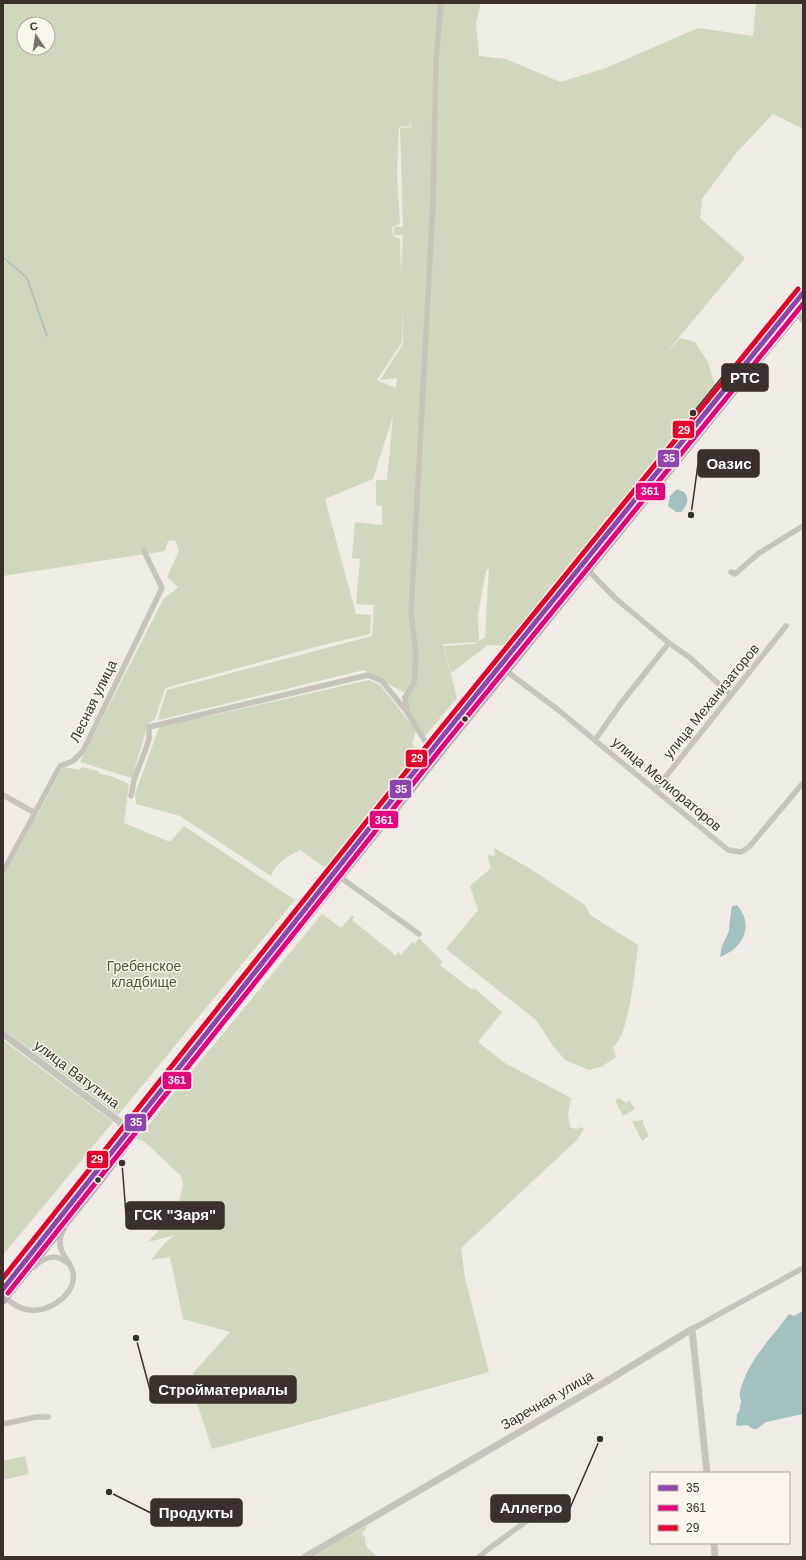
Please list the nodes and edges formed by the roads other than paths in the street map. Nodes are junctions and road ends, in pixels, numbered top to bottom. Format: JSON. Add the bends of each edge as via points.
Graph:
{"nodes":[{"id":1,"x":441,"y":3,"type":"edge"},
{"id":2,"x":803,"y":293,"type":"edge"},
{"id":3,"x":803,"y":305,"type":"edge"},
{"id":4,"x":799,"y":317,"type":"edge"},
{"id":5,"x":803,"y":526,"type":"edge"},
{"id":6,"x":144,"y":550,"type":"dead end"},
{"id":7,"x":588,"y":570,"type":"junction"},
{"id":8,"x":731,"y":572,"type":"dead end"},
{"id":9,"x":786,"y":626,"type":"dead end"},
{"id":10,"x":669,"y":643,"type":"junction"},
{"id":11,"x":506,"y":671,"type":"junction"},
{"id":12,"x":731,"y":695,"type":"junction"},
{"id":13,"x":407,"y":712,"type":"junction"},
{"id":14,"x":595,"y":740,"type":"junction"},
{"id":15,"x":433,"y":748,"type":"junction"},
{"id":16,"x":803,"y":783,"type":"edge"},
{"id":17,"x":655,"y":790,"type":"junction"},
{"id":18,"x":3,"y":795,"type":"edge"},
{"id":19,"x":131,"y":796,"type":"dead end"},
{"id":20,"x":35,"y":813,"type":"junction"},
{"id":21,"x":3,"y":872,"type":"edge"},
{"id":22,"x":340,"y":877,"type":"junction"},
{"id":23,"x":419,"y":934,"type":"dead end"},
{"id":24,"x":3,"y":1034,"type":"edge"},
{"id":25,"x":120,"y":1122,"type":"junction"},
{"id":26,"x":134,"y":1123,"type":"junction"},
{"id":27,"x":121,"y":1141,"type":"junction"},
{"id":28,"x":75,"y":1210,"type":"junction"},
{"id":29,"x":70,"y":1265,"type":"junction"},
{"id":30,"x":803,"y":1268,"type":"edge"},
{"id":31,"x":4,"y":1291,"type":"edge"},
{"id":32,"x":3,"y":1300,"type":"edge"},
{"id":33,"x":692,"y":1329,"type":"junction"},
{"id":34,"x":48,"y":1417,"type":"dead end"},
{"id":35,"x":3,"y":1424,"type":"edge"},
{"id":36,"x":706,"y":1472,"type":"edge"},
{"id":37,"x":535,"y":1515,"type":"dead end"},
{"id":38,"x":714,"y":1544,"type":"edge"},
{"id":39,"x":305,"y":1557,"type":"edge"},
{"id":40,"x":479,"y":1557,"type":"edge"},
{"id":41,"x":715,"y":1557,"type":"edge"}],
"edges":[{"from":1,"to":13,"type":"street","via":[[436,60],[433,203],[411,613],[416,655],[414,683],[405,697]]},
{"from":2,"to":15,"type":"main road"},
{"from":3,"to":4,"type":"main road"},
{"from":4,"to":7,"type":"main road","via":[[757,361]]},
{"from":5,"to":8,"type":"street","via":[[759,552],[735,574]]},
{"from":6,"to":20,"type":"street","name":"Лесная улица","via":[[162,588],[82,751],[73,761],[60,766]]},
{"from":7,"to":10,"type":"street","via":[[615,598]]},
{"from":7,"to":11,"type":"main road"},
{"from":9,"to":12,"type":"street","name":"улица Механизаторов"},
{"from":10,"to":12,"type":"street","via":[[689,657]]},
{"from":10,"to":14,"type":"street"},
{"from":11,"to":14,"type":"street","name":"улица Мелиораторов"},
{"from":11,"to":22,"type":"main road"},
{"from":12,"to":17,"type":"street","name":"улица Механизаторов"},
{"from":13,"to":15,"type":"street","via":[[425,741]]},
{"from":13,"to":19,"type":"street","via":[[382,681],[368,675],[149,726],[145,752]]},
{"from":14,"to":17,"type":"street","name":"улица Мелиораторов"},
{"from":15,"to":26,"type":"main road"},
{"from":16,"to":17,"type":"street","name":"улица Мелиораторов","via":[[749,847],[741,852],[728,850]]},
{"from":18,"to":20,"type":"street"},
{"from":20,"to":21,"type":"street","name":"Лесная улица"},
{"from":22,"to":23,"type":"street"},
{"from":22,"to":28,"type":"main road","via":[[163,1096]]},
{"from":24,"to":25,"type":"street","name":"улица Ватутина"},
{"from":25,"to":26,"type":"street"},
{"from":25,"to":27,"type":"street","name":"улица Ватутина","via":[[123,1132]]},
{"from":26,"to":27,"type":"main road"},
{"from":27,"to":31,"type":"main road"},
{"from":28,"to":29,"type":"street","via":[[63,1230],[60,1243],[62,1253]]},
{"from":28,"to":31,"type":"main road"},
{"from":29,"to":31,"type":"street","via":[[61,1258],[43,1260]]},
{"from":29,"to":31,"type":"street","via":[[73,1281],[67,1293],[51,1306],[36,1310],[19,1307]]},
{"from":30,"to":33,"type":"street","name":"Заречная улица"},
{"from":31,"to":32,"type":"main road"},
{"from":33,"to":36,"type":"street"},
{"from":33,"to":39,"type":"street","name":"Заречная улица"},
{"from":34,"to":35,"type":"street"},
{"from":37,"to":40,"type":"street"},
{"from":38,"to":41,"type":"street"}]}
